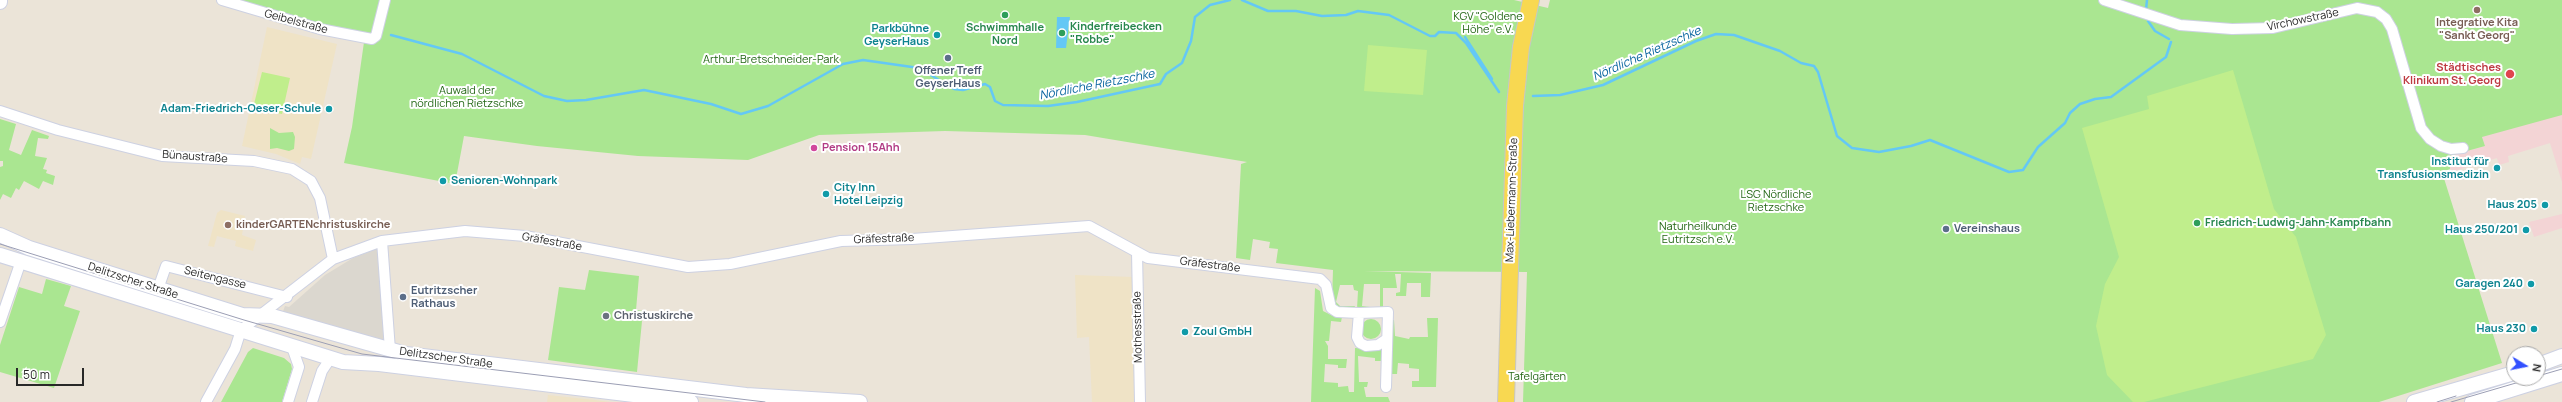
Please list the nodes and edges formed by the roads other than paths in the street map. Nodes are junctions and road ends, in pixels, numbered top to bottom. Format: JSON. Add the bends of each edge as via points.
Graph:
{"nodes":[{"id":1,"x":222,"y":0,"type":"edge"},
{"id":2,"x":385,"y":0,"type":"edge"},
{"id":3,"x":1531,"y":0,"type":"edge"},
{"id":4,"x":2104,"y":0,"type":"edge"},
{"id":5,"x":0,"y":111,"type":"edge"},
{"id":6,"x":2463,"y":148,"type":"dead end"},
{"id":7,"x":0,"y":235,"type":"edge"},
{"id":8,"x":382,"y":241,"type":"junction"},
{"id":9,"x":1137,"y":252,"type":"junction"},
{"id":10,"x":0,"y":255,"type":"edge"},
{"id":11,"x":333,"y":259,"type":"junction"},
{"id":12,"x":20,"y":261,"type":"junction"},
{"id":13,"x":158,"y":289,"type":"junction"},
{"id":14,"x":287,"y":297,"type":"junction"},
{"id":15,"x":1359,"y":313,"type":"junction"},
{"id":16,"x":260,"y":316,"type":"junction"},
{"id":17,"x":0,"y":322,"type":"edge"},
{"id":18,"x":241,"y":330,"type":"junction"},
{"id":19,"x":1387,"y":339,"type":"junction"},
{"id":20,"x":292,"y":347,"type":"junction"},
{"id":21,"x":390,"y":350,"type":"junction"},
{"id":22,"x":2562,"y":356,"type":"edge"},
{"id":23,"x":330,"y":359,"type":"junction"},
{"id":24,"x":2546,"y":361,"type":"edge"},
{"id":25,"x":2562,"y":374,"type":"edge"},
{"id":26,"x":2506,"y":376,"type":"edge"},
{"id":27,"x":1386,"y":387,"type":"dead end"},
{"id":28,"x":2449,"y":397,"type":"edge"},
{"id":29,"x":773,"y":399,"type":"edge"},
{"id":30,"x":206,"y":402,"type":"edge"},
{"id":31,"x":288,"y":402,"type":"edge"},
{"id":32,"x":312,"y":402,"type":"edge"},
{"id":33,"x":691,"y":402,"type":"edge"},
{"id":34,"x":860,"y":402,"type":"edge"},
{"id":35,"x":1140,"y":402,"type":"edge"},
{"id":36,"x":1506,"y":402,"type":"edge"},
{"id":37,"x":2414,"y":402,"type":"edge"},
{"id":38,"x":2472,"y":402,"type":"edge"}],
"edges":[{"from":1,"to":2,"type":"street","name":"Geibelstraße","via":[[320,29],[372,39],[376,36]]},
{"from":3,"to":36,"type":"main road","name":"Max-Liebermann-Straße","via":[[1521,47],[1515,106]]},
{"from":4,"to":6,"type":"street","name":"Virchowstraße","via":[[2180,25],[2273,28],[2357,8],[2377,12],[2392,28],[2422,128],[2430,139],[2441,146],[2451,149]]},
{"from":5,"to":11,"type":"street","name":"Bünaustraße","via":[[58,130],[155,154],[254,161],[292,169],[311,181],[320,198]]},
{"from":7,"to":13,"type":"main road","name":"Delitzscher Straße","via":[[29,248]]},
{"from":8,"to":9,"type":"street","name":"Gräfestraße","via":[[465,231],[525,236],[688,266],[730,264],[836,242],[875,238],[912,239],[1089,226]]},
{"from":8,"to":11,"type":"street","name":"Gräfestraße","via":[[352,255]]},
{"from":8,"to":21,"type":"street"},
{"from":9,"to":15,"type":"street","name":"Gräfestraße","via":[[1153,258],[1320,279],[1326,285],[1331,308],[1337,312]]},
{"from":9,"to":35,"type":"street","name":"Mothesstraße"},
{"from":10,"to":12,"type":"main road","name":"Delitzscher Straße"},
{"from":11,"to":14,"type":"street","name":"Gräfestraße"},
{"from":12,"to":17,"type":"street"},
{"from":12,"to":18,"type":"main road","name":"Delitzscher Straße"},
{"from":13,"to":14,"type":"street","name":"Seitengasse","via":[[166,266]]},
{"from":13,"to":16,"type":"main road","name":"Delitzscher Straße","via":[[242,315]]},
{"from":14,"to":16,"type":"street","name":"Gräfestraße"},
{"from":15,"to":19,"type":"street","name":"Gräfestraße","via":[[1388,312]]},
{"from":15,"to":19,"type":"street","via":[[1357,337],[1360,343],[1366,346],[1378,345]]},
{"from":16,"to":18,"type":"street","name":"Gräfestraße"},
{"from":16,"to":21,"type":"main road","name":"Delitzscher Straße","via":[[284,319]]},
{"from":18,"to":20,"type":"main road","name":"Delitzscher Straße"},
{"from":18,"to":30,"type":"street","via":[[235,349]]},
{"from":19,"to":27,"type":"street","name":"Gräfestraße"},
{"from":20,"to":23,"type":"main road","name":"Delitzscher Straße"},
{"from":20,"to":31,"type":"street","via":[[299,367]]},
{"from":21,"to":29,"type":"main road","name":"Delitzscher Straße"},
{"from":22,"to":24,"type":"main road"},
{"from":23,"to":32,"type":"street","via":[[322,371]]},
{"from":23,"to":33,"type":"main road","name":"Delitzscher Straße"},
{"from":25,"to":38,"type":"main road"},
{"from":26,"to":28,"type":"main road"},
{"from":28,"to":37,"type":"main road"},
{"from":29,"to":34,"type":"main road","name":"Delitzscher Straße"}]}
